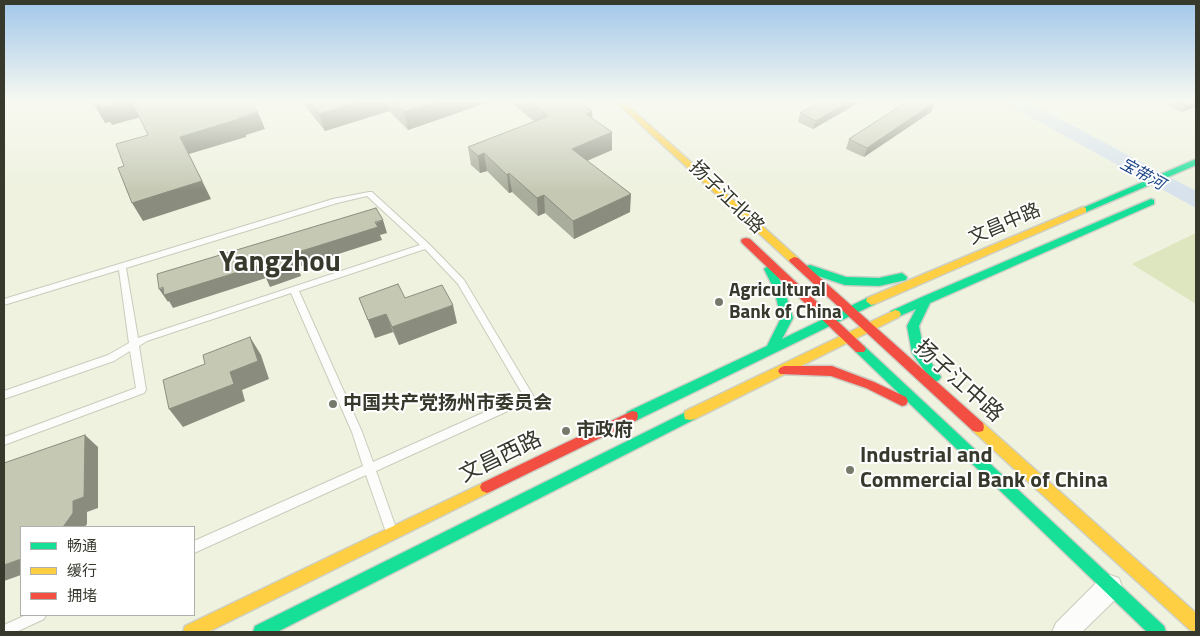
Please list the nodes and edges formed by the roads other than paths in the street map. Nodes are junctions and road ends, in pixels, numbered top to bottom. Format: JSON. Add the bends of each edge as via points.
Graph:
{"nodes":[{"id":1,"x":653,"y":132,"type":"edge"},
{"id":2,"x":1196,"y":162,"type":"edge"},
{"id":3,"x":1162,"y":198,"type":"dead end"},
{"id":4,"x":736,"y":232,"type":"dead end"},
{"id":5,"x":426,"y":246,"type":"junction"},
{"id":6,"x":764,"y":258,"type":"junction"},
{"id":7,"x":956,"y":265,"type":"junction"},
{"id":8,"x":122,"y":266,"type":"junction"},
{"id":9,"x":801,"y":266,"type":"junction"},
{"id":10,"x":294,"y":290,"type":"junction"},
{"id":11,"x":926,"y":300,"type":"junction"},
{"id":12,"x":4,"y":302,"type":"edge"},
{"id":13,"x":850,"y":310,"type":"junction"},
{"id":14,"x":828,"y":320,"type":"junction"},
{"id":15,"x":867,"y":326,"type":"junction"},
{"id":16,"x":846,"y":337,"type":"junction"},
{"id":17,"x":133,"y":345,"type":"junction"},
{"id":18,"x":772,"y":347,"type":"junction"},
{"id":19,"x":780,"y":370,"type":"junction"},
{"id":20,"x":4,"y":395,"type":"edge"},
{"id":21,"x":957,"y":407,"type":"junction"},
{"id":22,"x":929,"y":415,"type":"junction"},
{"id":23,"x":4,"y":441,"type":"edge"},
{"id":24,"x":370,"y":468,"type":"junction"},
{"id":25,"x":392,"y":534,"type":"junction"},
{"id":26,"x":195,"y":546,"type":"edge"},
{"id":27,"x":1110,"y":587,"type":"junction"},
{"id":28,"x":38,"y":616,"type":"edge"},
{"id":29,"x":1196,"y":624,"type":"edge"},
{"id":30,"x":4,"y":631,"type":"edge"},
{"id":31,"x":191,"y":632,"type":"edge"},
{"id":32,"x":262,"y":632,"type":"edge"},
{"id":33,"x":1065,"y":632,"type":"edge"},
{"id":34,"x":1158,"y":632,"type":"edge"}],
"edges":[{"from":1,"to":9,"type":"main road","name":"扬子江北路"},
{"from":2,"to":7,"type":"main road","name":"文昌中路"},
{"from":3,"to":11,"type":"main road","name":"文昌中路"},
{"from":4,"to":6,"type":"main road","name":"扬子江北路"},
{"from":5,"to":8,"type":"lane","via":[[369,194],[336,201]]},
{"from":5,"to":10,"type":"lane"},
{"from":5,"to":24,"type":"lane","via":[[461,282],[529,397]]},
{"from":6,"to":14,"type":"main road","name":"扬子江北路"},
{"from":6,"to":18,"type":"main road","via":[[780,289],[787,318]]},
{"from":7,"to":9,"type":"main road","via":[[879,282],[845,281]]},
{"from":7,"to":13,"type":"main road","name":"文昌中路"},
{"from":8,"to":12,"type":"lane"},
{"from":8,"to":17,"type":"lane"},
{"from":9,"to":13,"type":"main road","name":"扬子江北路"},
{"from":10,"to":17,"type":"lane"},
{"from":10,"to":24,"type":"lane"},
{"from":11,"to":15,"type":"main road","name":"文昌中路"},
{"from":11,"to":21,"type":"main road","via":[[913,326],[918,353]]},
{"from":13,"to":14,"type":"main road","name":"文昌中路"},
{"from":13,"to":15,"type":"main road","name":"扬子江中路"},
{"from":14,"to":16,"type":"main road"},
{"from":14,"to":18,"type":"main road","name":"文昌西路"},
{"from":15,"to":16,"type":"main road","name":"文昌中路"},
{"from":15,"to":21,"type":"main road","name":"扬子江中路"},
{"from":16,"to":19,"type":"main road"},
{"from":16,"to":22,"type":"main road"},
{"from":17,"to":20,"type":"lane","via":[[111,358]]},
{"from":17,"to":23,"type":"lane","via":[[141,390]]},
{"from":18,"to":25,"type":"main road","name":"文昌西路"},
{"from":19,"to":22,"type":"main road","via":[[832,371],[870,385]]},
{"from":19,"to":32,"type":"main road"},
{"from":21,"to":29,"type":"main road","name":"扬子江中路"},
{"from":22,"to":27,"type":"main road"},
{"from":24,"to":25,"type":"lane"},
{"from":24,"to":26,"type":"lane"},
{"from":25,"to":31,"type":"main road","name":"文昌西路"},
{"from":27,"to":33,"type":"street"},
{"from":27,"to":34,"type":"main road"},
{"from":28,"to":30,"type":"lane"}]}
